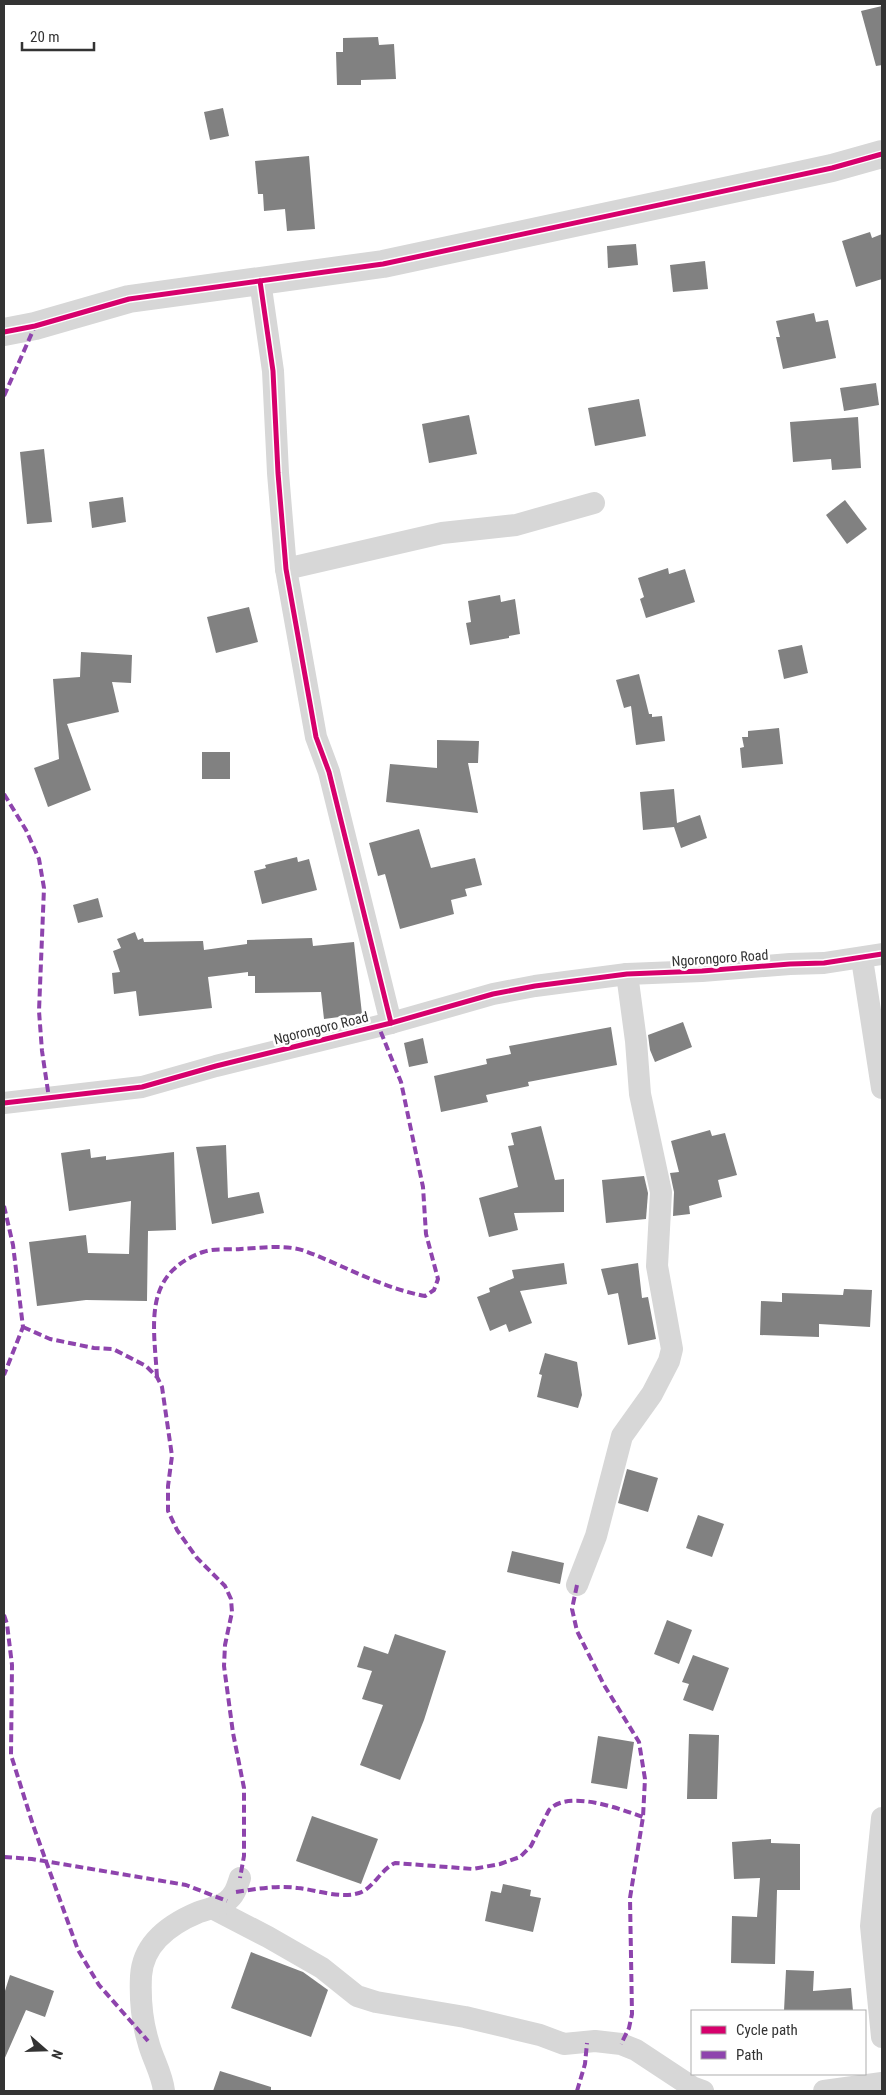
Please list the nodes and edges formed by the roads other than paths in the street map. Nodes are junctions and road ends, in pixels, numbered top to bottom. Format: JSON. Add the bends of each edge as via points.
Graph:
{"nodes":[{"id":1,"x":882,"y":154,"type":"edge"},
{"id":2,"x":260,"y":281,"type":"junction"},
{"id":3,"x":4,"y":332,"type":"edge"},
{"id":4,"x":594,"y":503,"type":"dead end"},
{"id":5,"x":286,"y":570,"type":"junction"},
{"id":6,"x":872,"y":957,"type":"edge"},
{"id":7,"x":627,"y":974,"type":"junction"},
{"id":8,"x":391,"y":1023,"type":"junction"},
{"id":9,"x":882,"y":1088,"type":"edge"},
{"id":10,"x":4,"y":1103,"type":"edge"},
{"id":11,"x":577,"y":1585,"type":"dead end"},
{"id":12,"x":882,"y":1818,"type":"edge"},
{"id":13,"x":240,"y":1878,"type":"dead end"},
{"id":14,"x":212,"y":1908,"type":"junction"},
{"id":15,"x":882,"y":2038,"type":"edge"},
{"id":16,"x":882,"y":2083,"type":"edge"},
{"id":17,"x":164,"y":2091,"type":"edge"},
{"id":18,"x":703,"y":2091,"type":"edge"},
{"id":19,"x":824,"y":2091,"type":"edge"}],
"edges":[{"from":1,"to":2,"type":"street","via":[[832,168],[383,264]]},
{"from":2,"to":3,"type":"street","via":[[128,299]]},
{"from":2,"to":5,"type":"street","via":[[273,371]]},
{"from":4,"to":5,"type":"street","via":[[516,525],[442,533]]},
{"from":5,"to":8,"type":"street","via":[[316,737],[329,772]]},
{"from":6,"to":7,"type":"street","name":"Ngorongoro Road","via":[[824,963]]},
{"from":6,"to":9,"type":"street"},
{"from":7,"to":8,"type":"street","name":"Ngorongoro Road","via":[[493,994]]},
{"from":7,"to":11,"type":"street","via":[[640,1094],[661,1192],[657,1266],[672,1349],[652,1394],[622,1436],[596,1536]]},
{"from":8,"to":10,"type":"street","name":"Ngorongoro Road","via":[[142,1087]]},
{"from":12,"to":15,"type":"street","via":[[871,1926]]},
{"from":13,"to":14,"type":"street","via":[[236,1892]]},
{"from":14,"to":17,"type":"street","via":[[179,1922],[152,1942],[144,1959],[141,2003],[148,2041],[162,2076]]},
{"from":14,"to":18,"type":"street","via":[[322,1968],[357,1996],[465,2016],[564,2044],[596,2041],[621,2044]]},
{"from":16,"to":19,"type":"street"}]}
